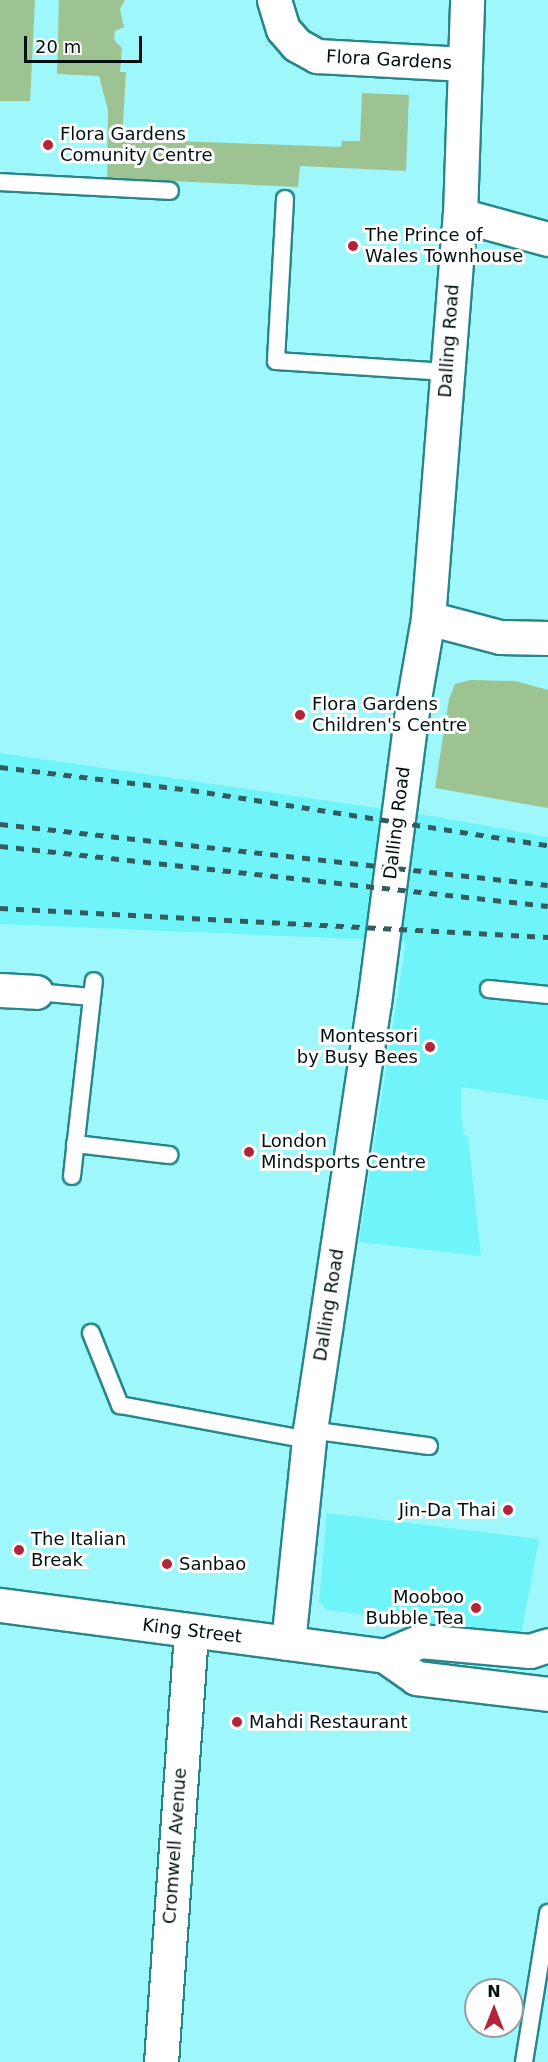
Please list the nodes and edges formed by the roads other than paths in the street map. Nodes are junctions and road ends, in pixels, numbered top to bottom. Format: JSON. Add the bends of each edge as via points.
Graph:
{"nodes":[{"id":1,"x":274,"y":0,"type":"edge"},
{"id":2,"x":467,"y":0,"type":"edge"},
{"id":3,"x":465,"y":64,"type":"junction"},
{"id":4,"x":0,"y":182,"type":"edge"},
{"id":5,"x":170,"y":191,"type":"dead end"},
{"id":6,"x":285,"y":199,"type":"dead end"},
{"id":7,"x":459,"y":214,"type":"junction"},
{"id":8,"x":548,"y":239,"type":"edge"},
{"id":9,"x":447,"y":372,"type":"junction"},
{"id":10,"x":428,"y":618,"type":"junction"},
{"id":11,"x":548,"y":638,"type":"edge"},
{"id":12,"x":489,"y":989,"type":"dead end"},
{"id":13,"x":0,"y":990,"type":"edge"},
{"id":14,"x":36,"y":992,"type":"joint"},
{"id":15,"x":548,"y":995,"type":"edge"},
{"id":16,"x":75,"y":1144,"type":"junction"},
{"id":17,"x":169,"y":1155,"type":"dead end"},
{"id":18,"x":72,"y":1176,"type":"dead end"},
{"id":19,"x":91,"y":1334,"type":"dead end"},
{"id":20,"x":309,"y":1435,"type":"junction"},
{"id":21,"x":429,"y":1446,"type":"dead end"},
{"id":22,"x":0,"y":1605,"type":"edge"},
{"id":23,"x":191,"y":1631,"type":"junction"},
{"id":24,"x":288,"y":1643,"type":"junction"},
{"id":25,"x":548,"y":1645,"type":"edge"},
{"id":26,"x":385,"y":1656,"type":"junction"},
{"id":27,"x":548,"y":1694,"type":"edge"},
{"id":28,"x":548,"y":1913,"type":"edge"},
{"id":29,"x":161,"y":2062,"type":"edge"},
{"id":30,"x":524,"y":2062,"type":"edge"}],
"edges":[{"from":1,"to":3,"type":"main road","name":"Flora Gardens","via":[[283,29],[297,45],[317,56]]},
{"from":2,"to":3,"type":"main road","name":"Dalling Road"},
{"from":3,"to":7,"type":"main road","name":"Dalling Road"},
{"from":4,"to":5,"type":"lane"},
{"from":6,"to":9,"type":"lane","via":[[276,361]]},
{"from":7,"to":8,"type":"main road"},
{"from":7,"to":9,"type":"main road","name":"Dalling Road"},
{"from":9,"to":10,"type":"main road","name":"Dalling Road"},
{"from":10,"to":11,"type":"main road","via":[[500,637]]},
{"from":10,"to":20,"type":"main road","name":"Dalling Road"},
{"from":12,"to":15,"type":"lane"},
{"from":13,"to":14,"type":"main road"},
{"from":14,"to":16,"type":"lane","via":[[93,989]]},
{"from":16,"to":17,"type":"lane"},
{"from":16,"to":18,"type":"lane"},
{"from":19,"to":20,"type":"lane","via":[[120,1405]]},
{"from":20,"to":21,"type":"lane"},
{"from":20,"to":24,"type":"main road","name":"Dalling Road"},
{"from":22,"to":23,"type":"main road","name":"King Street"},
{"from":23,"to":24,"type":"main road","name":"King Street"},
{"from":23,"to":29,"type":"main road","name":"Cromwell Avenue"},
{"from":24,"to":26,"type":"main road","name":"King Street"},
{"from":25,"to":26,"type":"main road","via":[[530,1651],[420,1641]]},
{"from":26,"to":27,"type":"main road","name":"King Street","via":[[416,1678]]},
{"from":28,"to":30,"type":"lane"}]}
